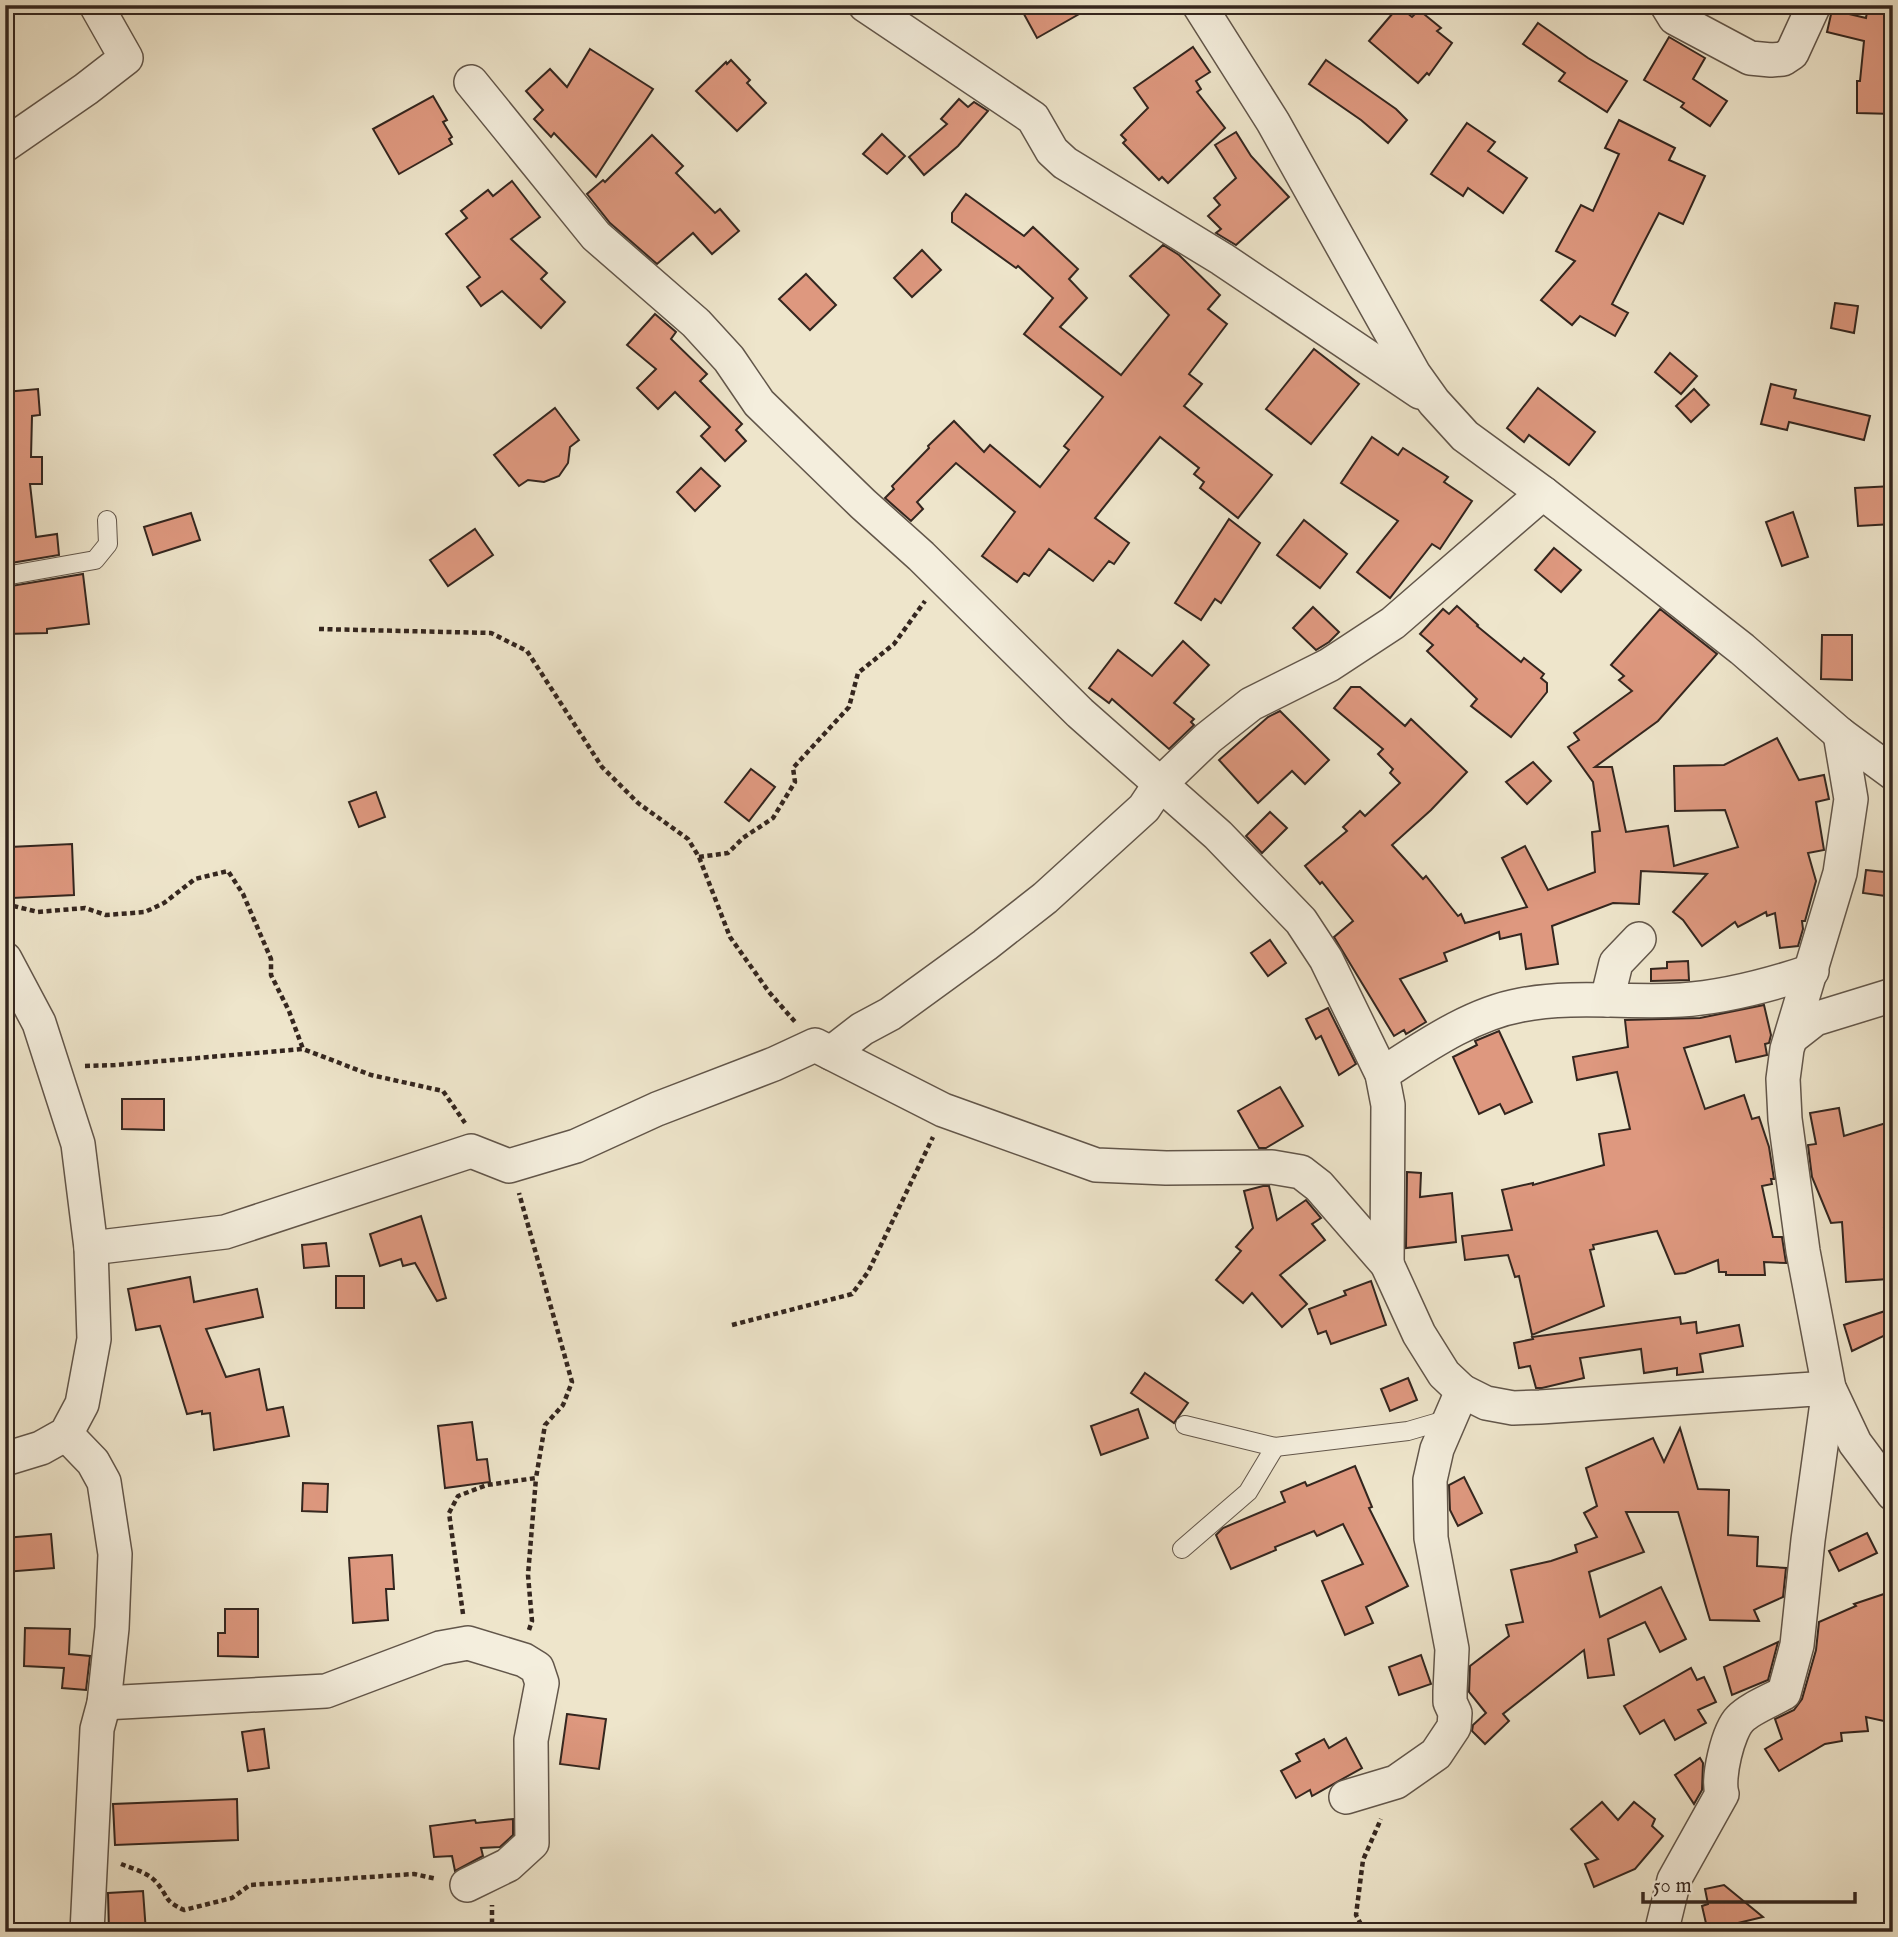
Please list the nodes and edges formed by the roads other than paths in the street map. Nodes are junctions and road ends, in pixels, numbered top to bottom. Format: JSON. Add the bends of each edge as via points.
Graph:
{"nodes":[{"id":1,"x":96,"y":5,"type":"edge"},
{"id":2,"x":865,"y":5,"type":"edge"},
{"id":3,"x":1199,"y":5,"type":"edge"},
{"id":4,"x":1667,"y":5,"type":"edge"},
{"id":5,"x":1814,"y":5,"type":"edge"},
{"id":6,"x":471,"y":82,"type":"dead end"},
{"id":7,"x":5,"y":145,"type":"edge"},
{"id":8,"x":1434,"y":402,"type":"junction"},
{"id":9,"x":1542,"y":493,"type":"junction"},
{"id":10,"x":107,"y":520,"type":"dead end"},
{"id":11,"x":5,"y":576,"type":"edge"},
{"id":12,"x":1840,"y":734,"type":"junction"},
{"id":13,"x":1893,"y":773,"type":"edge"},
{"id":14,"x":1160,"y":784,"type":"junction"},
{"id":15,"x":1639,"y":939,"type":"dead end"},
{"id":16,"x":5,"y":959,"type":"edge"},
{"id":17,"x":1812,"y":971,"type":"junction"},
{"id":18,"x":1893,"y":995,"type":"edge"},
{"id":19,"x":1607,"y":1000,"type":"junction"},
{"id":20,"x":1792,"y":1037,"type":"junction"},
{"id":21,"x":823,"y":1049,"type":"junction"},
{"id":22,"x":1382,"y":1074,"type":"junction"},
{"id":23,"x":91,"y":1248,"type":"junction"},
{"id":24,"x":1387,"y":1264,"type":"junction"},
{"id":25,"x":1829,"y":1388,"type":"junction"},
{"id":26,"x":1455,"y":1405,"type":"junction"},
{"id":27,"x":1185,"y":1424,"type":"dead end"},
{"id":28,"x":66,"y":1434,"type":"junction"},
{"id":29,"x":1275,"y":1447,"type":"junction"},
{"id":30,"x":5,"y":1460,"type":"edge"},
{"id":31,"x":1893,"y":1494,"type":"edge"},
{"id":32,"x":1182,"y":1549,"type":"dead end"},
{"id":33,"x":104,"y":1703,"type":"junction"},
{"id":34,"x":1346,"y":1797,"type":"dead end"},
{"id":35,"x":467,"y":1885,"type":"road end"},
{"id":36,"x":87,"y":1932,"type":"edge"},
{"id":37,"x":1665,"y":1932,"type":"edge"}],
"edges":[{"from":1,"to":7,"type":"street","via":[[126,58]]},
{"from":2,"to":8,"type":"street","via":[[1033,118],[1052,151],[1065,163],[1222,260]]},
{"from":3,"to":8,"type":"street","via":[[1273,122]]},
{"from":4,"to":5,"type":"street","via":[[1675,18],[1750,58],[1771,60],[1792,53]]},
{"from":6,"to":14,"type":"street","via":[[596,236],[696,323],[760,403],[1080,713]]},
{"from":8,"to":9,"type":"street","via":[[1465,436]]},
{"from":9,"to":12,"type":"street","via":[[1742,649]]},
{"from":9,"to":14,"type":"street","via":[[1393,623],[1329,665],[1251,704]]},
{"from":10,"to":11,"type":"lane","via":[[108,544],[95,560]]},
{"from":12,"to":13,"type":"street"},
{"from":12,"to":17,"type":"street","via":[[1851,799],[1840,873]]},
{"from":14,"to":21,"type":"street","via":[[1144,808],[1045,898],[890,1014]]},
{"from":14,"to":22,"type":"street","via":[[1218,835],[1301,921],[1326,959]]},
{"from":15,"to":19,"type":"street","via":[[1616,963]]},
{"from":16,"to":23,"type":"street","via":[[39,1023],[78,1144]]},
{"from":17,"to":19,"type":"street","via":[[1767,986],[1683,1000]]},
{"from":17,"to":20,"type":"street"},
{"from":18,"to":20,"type":"street","via":[[1815,1020]]},
{"from":19,"to":22,"type":"street","via":[[1520,1005],[1441,1036]]},
{"from":20,"to":25,"type":"street","via":[[1783,1079],[1785,1119],[1803,1251]]},
{"from":21,"to":23,"type":"street","via":[[657,1109],[576,1146],[509,1167],[471,1151],[225,1232]]},
{"from":21,"to":24,"type":"street","via":[[943,1110],[1096,1165],[1272,1167],[1301,1172],[1319,1186]]},
{"from":22,"to":24,"type":"street","via":[[1388,1105]]},
{"from":23,"to":28,"type":"street","via":[[94,1339],[82,1404]]},
{"from":24,"to":26,"type":"street","via":[[1419,1334],[1444,1374]]},
{"from":25,"to":26,"type":"street","via":[[1513,1408],[1486,1403]]},
{"from":25,"to":31,"type":"street","via":[[1855,1443]]},
{"from":25,"to":37,"type":"street","via":[[1797,1644],[1784,1693],[1739,1719],[1724,1753],[1722,1794],[1675,1880]]},
{"from":26,"to":29,"type":"lane","via":[[1408,1431]]},
{"from":26,"to":34,"type":"street","via":[[1430,1480],[1431,1538],[1452,1649],[1454,1727],[1436,1754],[1396,1782]]},
{"from":27,"to":29,"type":"lane"},
{"from":28,"to":30,"type":"street"},
{"from":28,"to":33,"type":"street","via":[[93,1462],[104,1482],[115,1554]]},
{"from":29,"to":32,"type":"lane","via":[[1248,1492]]},
{"from":33,"to":35,"type":"street","via":[[326,1691],[440,1648],[468,1643],[524,1660],[537,1668],[542,1683],[531,1740],[532,1843],[508,1865]]},
{"from":33,"to":36,"type":"street","via":[[97,1729]]}]}
